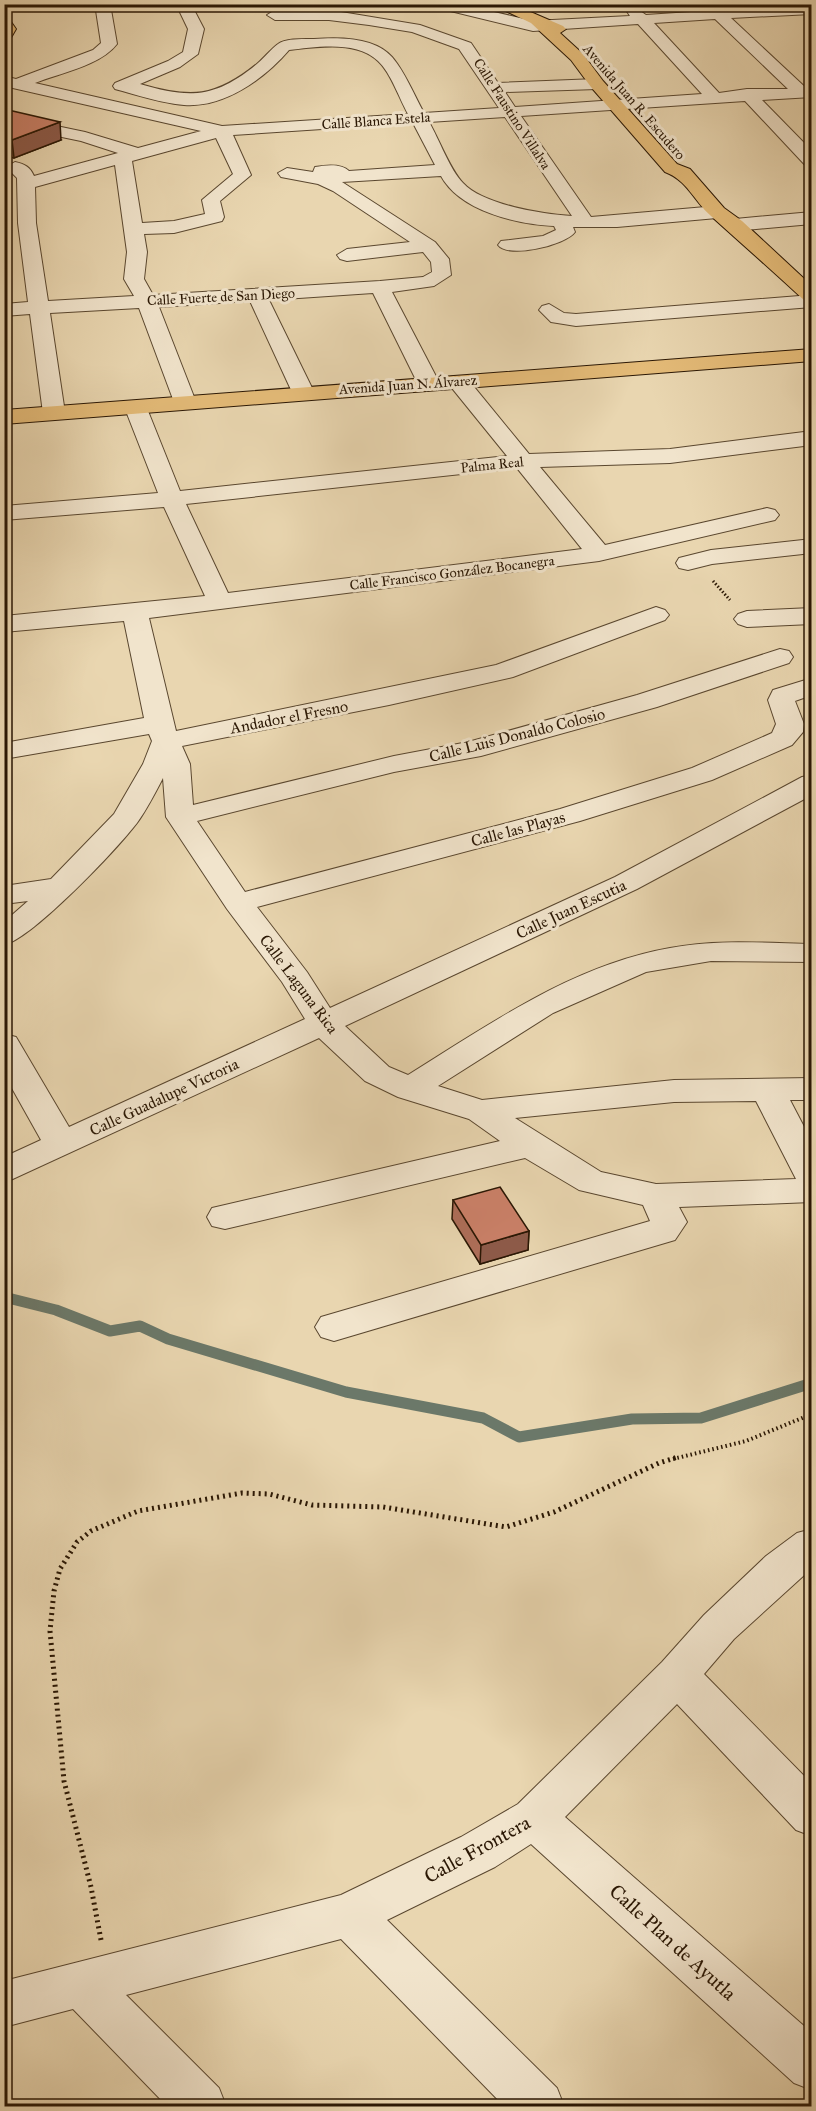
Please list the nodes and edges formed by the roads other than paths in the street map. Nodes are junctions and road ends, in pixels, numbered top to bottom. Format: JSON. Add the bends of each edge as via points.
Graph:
{"nodes":[{"id":1,"x":102,"y":4,"type":"edge"},
{"id":2,"x":183,"y":4,"type":"edge"},
{"id":3,"x":439,"y":4,"type":"edge"},
{"id":4,"x":498,"y":4,"type":"edge"},
{"id":5,"x":560,"y":4,"type":"edge"},
{"id":6,"x":628,"y":4,"type":"edge"},
{"id":7,"x":793,"y":7,"type":"edge"},
{"id":8,"x":812,"y":9,"type":"edge"},
{"id":9,"x":273,"y":10,"type":"edge"},
{"id":10,"x":713,"y":10,"type":"edge"},
{"id":11,"x":642,"y":20,"type":"junction"},
{"id":12,"x":4,"y":22,"type":"edge"},
{"id":13,"x":574,"y":22,"type":"junction"},
{"id":14,"x":543,"y":24,"type":"junction"},
{"id":15,"x":812,"y":24,"type":"edge"},
{"id":16,"x":4,"y":38,"type":"edge"},
{"id":17,"x":284,"y":46,"type":"junction"},
{"id":18,"x":11,"y":83,"type":"edge"},
{"id":19,"x":124,"y":84,"type":"junction"},
{"id":20,"x":597,"y":84,"type":"junction"},
{"id":21,"x":493,"y":88,"type":"junction"},
{"id":22,"x":807,"y":92,"type":"edge"},
{"id":23,"x":747,"y":94,"type":"junction"},
{"id":24,"x":713,"y":96,"type":"junction"},
{"id":25,"x":86,"y":100,"type":"junction"},
{"id":26,"x":624,"y":104,"type":"junction"},
{"id":27,"x":132,"y":108,"type":"junction"},
{"id":28,"x":512,"y":114,"type":"junction"},
{"id":29,"x":421,"y":118,"type":"junction"},
{"id":30,"x":4,"y":120,"type":"edge"},
{"id":31,"x":316,"y":125,"type":"junction"},
{"id":32,"x":802,"y":127,"type":"dead end"},
{"id":33,"x":782,"y":129,"type":"junction"},
{"id":34,"x":222,"y":131,"type":"junction"},
{"id":35,"x":76,"y":136,"type":"junction"},
{"id":36,"x":54,"y":150,"type":"dead end"},
{"id":37,"x":131,"y":155,"type":"junction"},
{"id":38,"x":34,"y":158,"type":"dead end"},
{"id":39,"x":812,"y":162,"type":"edge"},
{"id":40,"x":9,"y":166,"type":"edge"},
{"id":41,"x":446,"y":170,"type":"junction"},
{"id":42,"x":67,"y":171,"type":"junction"},
{"id":43,"x":339,"y":171,"type":"junction"},
{"id":44,"x":287,"y":173,"type":"junction"},
{"id":45,"x":242,"y":175,"type":"junction"},
{"id":46,"x":25,"y":184,"type":"junction"},
{"id":47,"x":564,"y":194,"type":"junction"},
{"id":48,"x":542,"y":195,"type":"dead end"},
{"id":49,"x":519,"y":197,"type":"dead end"},
{"id":50,"x":475,"y":200,"type":"junction"},
{"id":51,"x":717,"y":212,"type":"junction"},
{"id":52,"x":812,"y":218,"type":"edge"},
{"id":53,"x":561,"y":222,"type":"junction"},
{"id":54,"x":27,"y":223,"type":"junction"},
{"id":55,"x":586,"y":223,"type":"junction"},
{"id":56,"x":4,"y":224,"type":"edge"},
{"id":57,"x":735,"y":225,"type":"junction"},
{"id":58,"x":134,"y":229,"type":"junction"},
{"id":59,"x":508,"y":245,"type":"dead end"},
{"id":60,"x":428,"y":246,"type":"junction"},
{"id":61,"x":347,"y":255,"type":"dead end"},
{"id":62,"x":380,"y":287,"type":"junction"},
{"id":63,"x":257,"y":295,"type":"junction"},
{"id":64,"x":812,"y":299,"type":"edge"},
{"id":65,"x":147,"y":301,"type":"junction"},
{"id":66,"x":40,"y":307,"type":"junction"},
{"id":67,"x":4,"y":310,"type":"edge"},
{"id":68,"x":549,"y":310,"type":"dead end"},
{"id":69,"x":812,"y":355,"type":"edge"},
{"id":70,"x":458,"y":382,"type":"junction"},
{"id":71,"x":429,"y":384,"type":"junction"},
{"id":72,"x":303,"y":392,"type":"junction"},
{"id":73,"x":185,"y":402,"type":"junction"},
{"id":74,"x":135,"y":406,"type":"junction"},
{"id":75,"x":54,"y":413,"type":"junction"},
{"id":76,"x":4,"y":417,"type":"edge"},
{"id":77,"x":812,"y":438,"type":"edge"},
{"id":78,"x":670,"y":456,"type":"junction"},
{"id":79,"x":524,"y":461,"type":"junction"},
{"id":80,"x":682,"y":478,"type":"dead end"},
{"id":81,"x":172,"y":499,"type":"junction"},
{"id":82,"x":4,"y":513,"type":"edge"},
{"id":83,"x":767,"y":515,"type":"dead end"},
{"id":84,"x":812,"y":546,"type":"edge"},
{"id":85,"x":599,"y":554,"type":"junction"},
{"id":86,"x":688,"y":563,"type":"dead end"},
{"id":87,"x":220,"y":602,"type":"junction"},
{"id":88,"x":135,"y":612,"type":"junction"},
{"id":89,"x":656,"y":615,"type":"dead end"},
{"id":90,"x":812,"y":616,"type":"edge"},
{"id":91,"x":747,"y":619,"type":"dead end"},
{"id":92,"x":4,"y":624,"type":"edge"},
{"id":93,"x":780,"y":657,"type":"dead end"},
{"id":94,"x":811,"y":687,"type":"edge"},
{"id":95,"x":162,"y":733,"type":"junction"},
{"id":96,"x":4,"y":751,"type":"edge"},
{"id":97,"x":812,"y":783,"type":"edge"},
{"id":98,"x":180,"y":817,"type":"junction"},
{"id":99,"x":60,"y":887,"type":"junction"},
{"id":100,"x":4,"y":895,"type":"edge"},
{"id":101,"x":238,"y":903,"type":"junction"},
{"id":102,"x":4,"y":936,"type":"edge"},
{"id":103,"x":812,"y":952,"type":"edge"},
{"id":104,"x":324,"y":1024,"type":"junction"},
{"id":105,"x":4,"y":1044,"type":"edge"},
{"id":106,"x":410,"y":1089,"type":"junction"},
{"id":107,"x":812,"y":1089,"type":"edge"},
{"id":108,"x":768,"y":1090,"type":"junction"},
{"id":109,"x":482,"y":1111,"type":"junction"},
{"id":110,"x":61,"y":1144,"type":"junction"},
{"id":111,"x":530,"y":1145,"type":"junction"},
{"id":112,"x":4,"y":1171,"type":"edge"},
{"id":113,"x":812,"y":1176,"type":"edge"},
{"id":114,"x":812,"y":1190,"type":"edge"},
{"id":115,"x":656,"y":1196,"type":"junction"},
{"id":116,"x":225,"y":1217,"type":"dead end"},
{"id":117,"x":334,"y":1328,"type":"dead end"},
{"id":118,"x":812,"y":1545,"type":"edge"},
{"id":119,"x":677,"y":1675,"type":"junction"},
{"id":120,"x":812,"y":1816,"type":"edge"},
{"id":121,"x":534,"y":1818,"type":"junction"},
{"id":122,"x":350,"y":1915,"type":"junction"},
{"id":123,"x":95,"y":1981,"type":"junction"},
{"id":124,"x":4,"y":2004,"type":"edge"},
{"id":125,"x":812,"y":2066,"type":"edge"},
{"id":126,"x":201,"y":2106,"type":"edge"},
{"id":127,"x":539,"y":2106,"type":"edge"}],
"edges":[{"from":1,"to":18,"type":"street","via":[[109,44],[99,53]]},
{"from":2,"to":19,"type":"street","via":[[196,29],[190,54]]},
{"from":3,"to":14,"type":"street","via":[[523,26]]},
{"from":4,"to":14,"type":"main road","name":"Avenida Juan R. Escudero"},
{"from":5,"to":13,"type":"street"},
{"from":6,"to":11,"type":"street"},
{"from":7,"to":8,"type":"street"},
{"from":7,"to":10,"type":"street"},
{"from":7,"to":15,"type":"street"},
{"from":9,"to":17,"type":"street"},
{"from":9,"to":21,"type":"street","name":"Calle Faustino Villalva","via":[[359,19],[434,34],[465,46]]},
{"from":10,"to":11,"type":"street"},
{"from":10,"to":22,"type":"street"},
{"from":11,"to":13,"type":"street"},
{"from":11,"to":24,"type":"street"},
{"from":12,"to":16,"type":"main road","via":[[8,29]]},
{"from":13,"to":14,"type":"street"},
{"from":14,"to":20,"type":"main road","name":"Avenida Juan R. Escudero","via":[[577,57]]},
{"from":14,"to":26,"type":"main road","name":"Avenida Juan R. Escudero","via":[[581,41]]},
{"from":17,"to":19,"type":"street","via":[[271,64],[245,80],[196,100]]},
{"from":17,"to":29,"type":"street","via":[[340,44],[380,53]]},
{"from":18,"to":25,"type":"street"},
{"from":19,"to":25,"type":"street"},
{"from":20,"to":21,"type":"street"},
{"from":20,"to":26,"type":"main road","name":"Avenida Juan R. Escudero"},
{"from":21,"to":28,"type":"street","name":"Calle Faustino Villalva"},
{"from":22,"to":23,"type":"street","name":"Calle Blanca Estela"},
{"from":23,"to":24,"type":"street","name":"Calle Blanca Estela"},
{"from":23,"to":33,"type":"street"},
{"from":24,"to":26,"type":"street","name":"Calle Blanca Estela"},
{"from":25,"to":27,"type":"street"},
{"from":26,"to":28,"type":"street","name":"Calle Blanca Estela"},
{"from":26,"to":51,"type":"main road","name":"Avenida Juan R. Escudero","via":[[671,168],[684,173]]},
{"from":27,"to":34,"type":"street"},
{"from":27,"to":35,"type":"street"},
{"from":28,"to":29,"type":"street","name":"Calle Blanca Estela"},
{"from":28,"to":47,"type":"street","name":"Calle Faustino Villalva"},
{"from":29,"to":31,"type":"street","name":"Calle Blanca Estela"},
{"from":29,"to":41,"type":"street"},
{"from":30,"to":35,"type":"street"},
{"from":31,"to":34,"type":"street","name":"Calle Blanca Estela"},
{"from":31,"to":43,"type":"street"},
{"from":32,"to":33,"type":"street"},
{"from":33,"to":39,"type":"street"},
{"from":34,"to":37,"type":"street","name":"Calle Blanca Estela"},
{"from":34,"to":45,"type":"street"},
{"from":35,"to":36,"type":"street"},
{"from":35,"to":37,"type":"street"},
{"from":37,"to":42,"type":"street","name":"Calle Blanca Estela"},
{"from":37,"to":58,"type":"street"},
{"from":38,"to":40,"type":"street"},
{"from":40,"to":42,"type":"street"},
{"from":40,"to":46,"type":"street","via":[[23,171]]},
{"from":41,"to":43,"type":"street","via":[[345,177]]},
{"from":41,"to":50,"type":"street","via":[[456,187]]},
{"from":42,"to":46,"type":"street","name":"Calle Blanca Estela"},
{"from":43,"to":44,"type":"street"},
{"from":44,"to":45,"type":"street"},
{"from":44,"to":60,"type":"street","via":[[323,179],[339,187]]},
{"from":45,"to":58,"type":"street","via":[[211,200],[215,217],[174,227]]},
{"from":46,"to":54,"type":"street"},
{"from":47,"to":48,"type":"street"},
{"from":47,"to":55,"type":"street","name":"Calle Faustino Villalva"},
{"from":49,"to":50,"type":"street"},
{"from":50,"to":53,"type":"street"},
{"from":51,"to":55,"type":"street"},
{"from":51,"to":57,"type":"main road","name":"Avenida Juan R. Escudero"},
{"from":52,"to":57,"type":"street"},
{"from":53,"to":55,"type":"street"},
{"from":53,"to":59,"type":"street","via":[[566,232],[560,237]]},
{"from":54,"to":56,"type":"street"},
{"from":54,"to":66,"type":"street"},
{"from":57,"to":64,"type":"main road","name":"Avenida Juan R. Escudero"},
{"from":58,"to":65,"type":"street","via":[[134,279]]},
{"from":60,"to":61,"type":"street"},
{"from":60,"to":62,"type":"street","name":"Calle Fuerte de San Diego","via":[[438,256],[442,268],[437,279]]},
{"from":62,"to":63,"type":"street","name":"Calle Fuerte de San Diego"},
{"from":62,"to":71,"type":"street"},
{"from":63,"to":65,"type":"street","name":"Calle Fuerte de San Diego"},
{"from":63,"to":72,"type":"street"},
{"from":64,"to":68,"type":"street","via":[[576,320],[558,318]]},
{"from":65,"to":66,"type":"street","name":"Calle Fuerte de San Diego"},
{"from":65,"to":73,"type":"street"},
{"from":66,"to":67,"type":"street","name":"Calle Fuerte de San Diego"},
{"from":66,"to":75,"type":"street"},
{"from":69,"to":70,"type":"main road","name":"Avenida Juan N. Álvarez"},
{"from":70,"to":71,"type":"main road","name":"Avenida Juan N. Álvarez"},
{"from":70,"to":79,"type":"street"},
{"from":71,"to":72,"type":"main road","name":"Avenida Juan N. Álvarez"},
{"from":72,"to":73,"type":"main road","name":"Avenida Juan N. Álvarez"},
{"from":73,"to":74,"type":"main road","name":"Avenida Juan N. Álvarez"},
{"from":74,"to":75,"type":"main road","name":"Avenida Juan N. Álvarez"},
{"from":74,"to":81,"type":"street"},
{"from":75,"to":76,"type":"main road","name":"Avenida Juan N. Álvarez"},
{"from":77,"to":78,"type":"street","name":"Palma Real"},
{"from":78,"to":79,"type":"street","name":"Palma Real"},
{"from":78,"to":80,"type":"street"},
{"from":79,"to":81,"type":"street","name":"Palma Real"},
{"from":79,"to":85,"type":"street"},
{"from":81,"to":82,"type":"street","name":"Palma Real"},
{"from":81,"to":87,"type":"street"},
{"from":83,"to":85,"type":"street","name":"Calle Francisco González Bocanegra"},
{"from":84,"to":86,"type":"street","via":[[711,556]]},
{"from":85,"to":87,"type":"street","name":"Calle Francisco González Bocanegra"},
{"from":87,"to":88,"type":"street","name":"Calle Francisco González Bocanegra"},
{"from":88,"to":92,"type":"street","name":"Calle Francisco González Bocanegra"},
{"from":88,"to":95,"type":"street","name":"Calle Laguna Rica"},
{"from":89,"to":95,"type":"street","name":"Andador el Fresno","via":[[504,671],[389,697]]},
{"from":90,"to":91,"type":"street"},
{"from":93,"to":98,"type":"street","name":"Calle Luis Donaldo Colosio","via":[[647,701],[471,750],[384,766]]},
{"from":94,"to":101,"type":"street","name":"Calle las Playas","via":[[782,696],[790,724],[782,739],[702,774],[581,812]]},
{"from":95,"to":96,"type":"street","name":"Andador el Fresno"},
{"from":95,"to":98,"type":"street","name":"Calle Laguna Rica","via":[[176,764]]},
{"from":95,"to":99,"type":"street","via":[[158,764],[126,818]]},
{"from":97,"to":104,"type":"street","name":"Calle Juan Escutia","via":[[626,883]]},
{"from":98,"to":101,"type":"street","name":"Calle Laguna Rica"},
{"from":99,"to":100,"type":"street"},
{"from":99,"to":102,"type":"street"},
{"from":101,"to":104,"type":"street","name":"Calle Laguna Rica","via":[[296,979]]},
{"from":103,"to":106,"type":"street","via":[[711,952],[636,965],[542,1006]]},
{"from":104,"to":106,"type":"street","name":"Calle Laguna Rica","via":[[377,1074]]},
{"from":104,"to":110,"type":"street","name":"Calle Guadalupe Victoria"},
{"from":105,"to":110,"type":"street"},
{"from":106,"to":109,"type":"street","name":"Calle Laguna Rica"},
{"from":107,"to":108,"type":"street","name":"Calle Laguna Rica"},
{"from":108,"to":109,"type":"street","name":"Calle Laguna Rica","via":[[674,1091]]},
{"from":108,"to":113,"type":"street"},
{"from":109,"to":111,"type":"street"},
{"from":110,"to":112,"type":"street","name":"Calle Guadalupe Victoria"},
{"from":111,"to":115,"type":"street","via":[[591,1182]]},
{"from":111,"to":116,"type":"street"},
{"from":114,"to":115,"type":"street"},
{"from":115,"to":117,"type":"street","via":[[669,1222],[662,1232]]},
{"from":118,"to":119,"type":"street","name":"Calle Frontera","via":[[781,1568],[719,1627]]},
{"from":119,"to":120,"type":"street"},
{"from":119,"to":121,"type":"street","name":"Calle Frontera"},
{"from":121,"to":122,"type":"street","name":"Calle Frontera","via":[[478,1852]]},
{"from":121,"to":125,"type":"street","name":"Calle Plan de Ayutla"},
{"from":122,"to":123,"type":"street","name":"Calle Frontera"},
{"from":122,"to":127,"type":"street"},
{"from":123,"to":124,"type":"street","name":"Calle Frontera"},
{"from":123,"to":126,"type":"street"}]}
